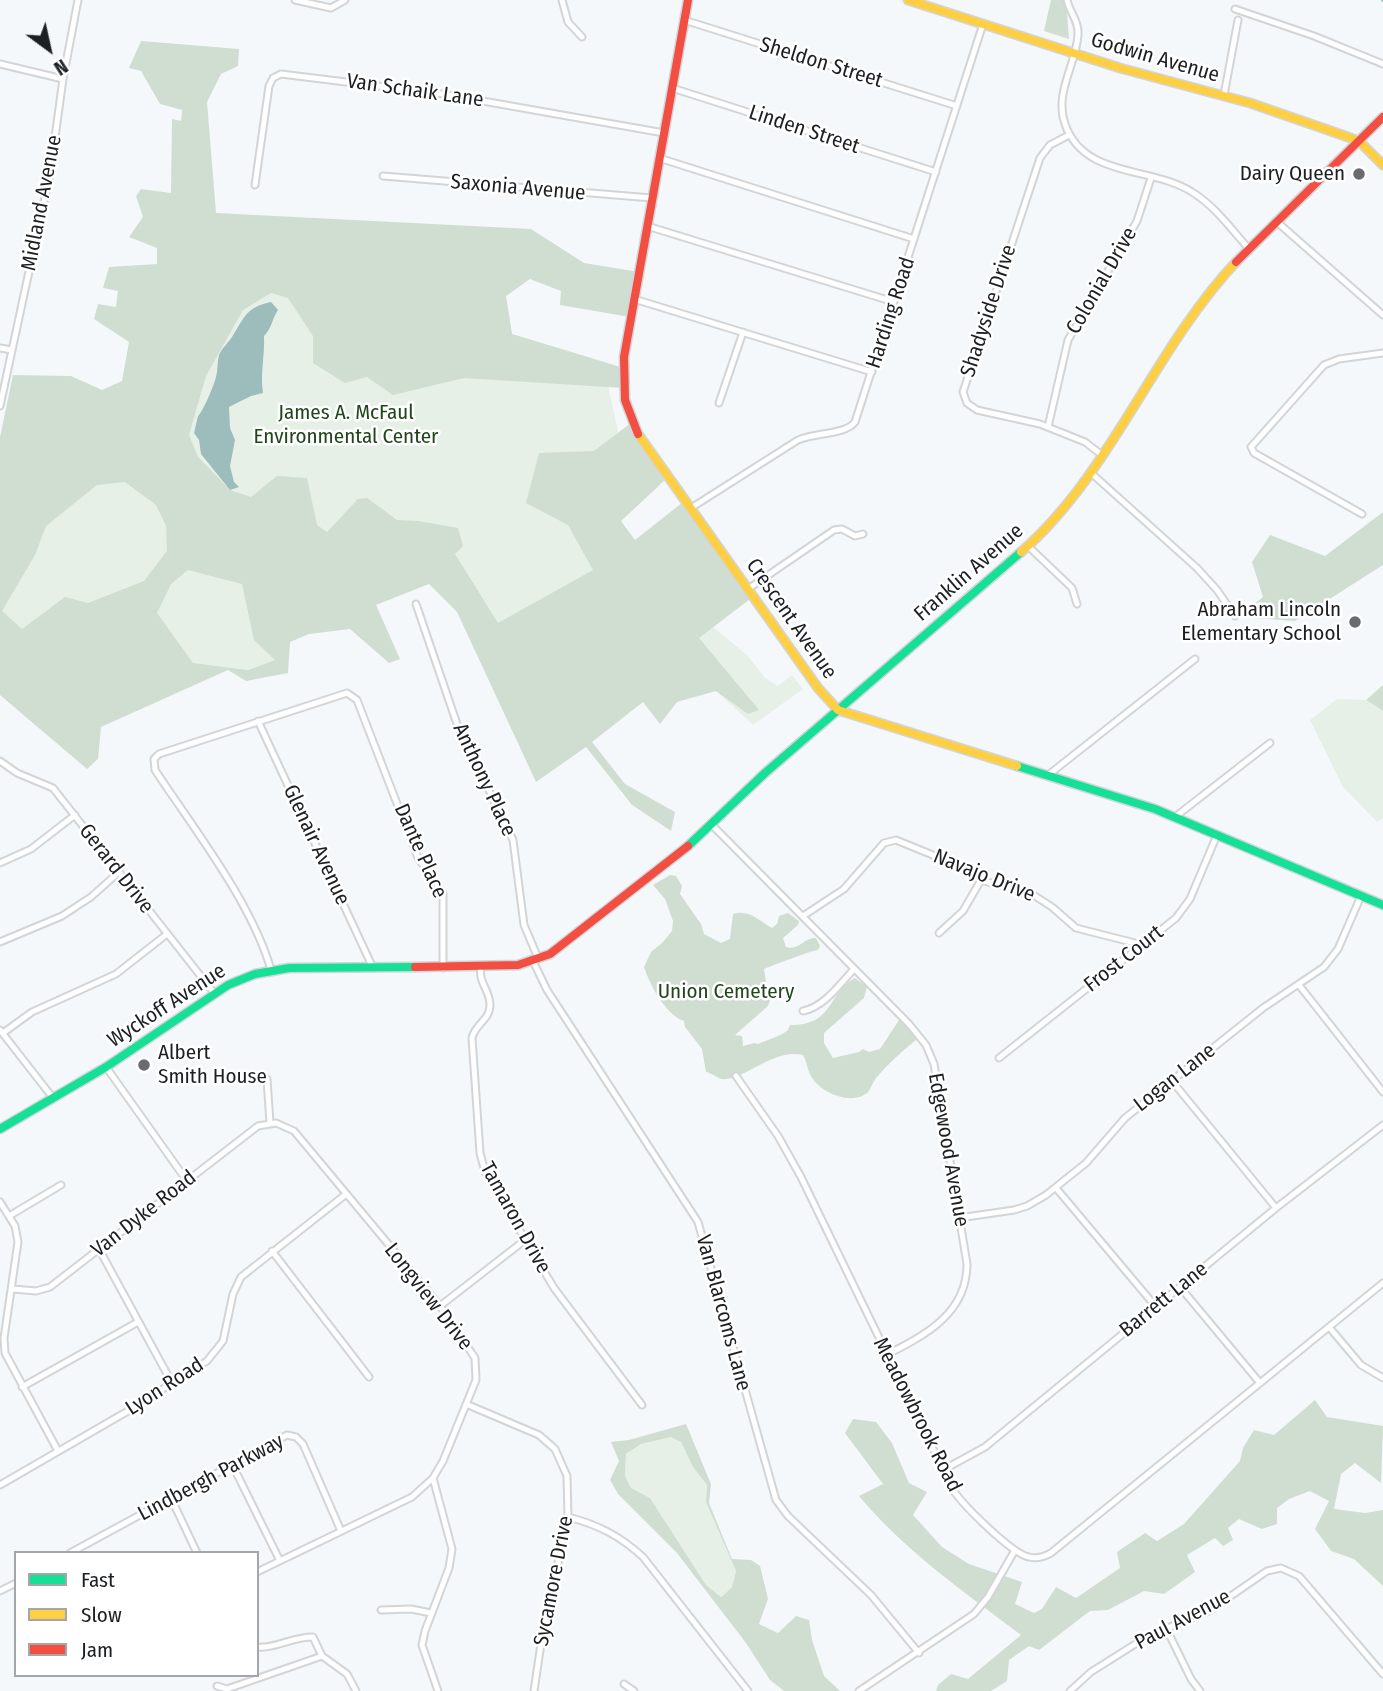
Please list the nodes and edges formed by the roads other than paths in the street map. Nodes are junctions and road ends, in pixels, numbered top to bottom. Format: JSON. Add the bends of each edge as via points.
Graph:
{"nodes":[{"id":1,"x":78,"y":0,"type":"edge"},
{"id":2,"x":295,"y":0,"type":"edge"},
{"id":3,"x":345,"y":0,"type":"edge"},
{"id":4,"x":562,"y":0,"type":"edge"},
{"id":5,"x":688,"y":0,"type":"edge"},
{"id":6,"x":908,"y":0,"type":"edge"},
{"id":7,"x":1067,"y":0,"type":"edge"},
{"id":8,"x":1235,"y":9,"type":"dead end"},
{"id":9,"x":684,"y":20,"type":"junction"},
{"id":10,"x":1238,"y":20,"type":"dead end"},
{"id":11,"x":983,"y":24,"type":"junction"},
{"id":12,"x":582,"y":37,"type":"dead end"},
{"id":13,"x":1073,"y":53,"type":"junction"},
{"id":14,"x":0,"y":64,"type":"edge"},
{"id":15,"x":1383,"y":64,"type":"edge"},
{"id":16,"x":63,"y":79,"type":"junction"},
{"id":17,"x":672,"y":88,"type":"junction"},
{"id":18,"x":1224,"y":95,"type":"junction"},
{"id":19,"x":957,"y":106,"type":"junction"},
{"id":20,"x":1383,"y":117,"type":"edge"},
{"id":21,"x":664,"y":133,"type":"junction"},
{"id":22,"x":1069,"y":135,"type":"junction"},
{"id":23,"x":1359,"y":141,"type":"junction"},
{"id":24,"x":659,"y":158,"type":"junction"},
{"id":25,"x":1383,"y":164,"type":"edge"},
{"id":26,"x":936,"y":172,"type":"junction"},
{"id":27,"x":383,"y":176,"type":"dead end"},
{"id":28,"x":1151,"y":178,"type":"junction"},
{"id":29,"x":254,"y":186,"type":"dead end"},
{"id":30,"x":652,"y":198,"type":"junction"},
{"id":31,"x":1277,"y":222,"type":"junction"},
{"id":32,"x":647,"y":226,"type":"junction"},
{"id":33,"x":914,"y":239,"type":"junction"},
{"id":34,"x":1249,"y":249,"type":"junction"},
{"id":35,"x":634,"y":299,"type":"junction"},
{"id":36,"x":894,"y":302,"type":"junction"},
{"id":37,"x":1383,"y":315,"type":"edge"},
{"id":38,"x":743,"y":332,"type":"junction"},
{"id":39,"x":0,"y":348,"type":"edge"},
{"id":40,"x":12,"y":350,"type":"junction"},
{"id":41,"x":1383,"y":353,"type":"edge"},
{"id":42,"x":872,"y":372,"type":"junction"},
{"id":43,"x":719,"y":403,"type":"dead end"},
{"id":44,"x":0,"y":406,"type":"edge"},
{"id":45,"x":1048,"y":427,"type":"junction"},
{"id":46,"x":1102,"y":455,"type":"junction"},
{"id":47,"x":1090,"y":472,"type":"junction"},
{"id":48,"x":691,"y":508,"type":"junction"},
{"id":49,"x":1362,"y":514,"type":"dead end"},
{"id":50,"x":863,"y":534,"type":"dead end"},
{"id":51,"x":1028,"y":546,"type":"junction"},
{"id":52,"x":748,"y":589,"type":"junction"},
{"id":53,"x":416,"y":604,"type":"dead end"},
{"id":54,"x":1077,"y":604,"type":"dead end"},
{"id":55,"x":1236,"y":616,"type":"dead end"},
{"id":56,"x":1195,"y":659,"type":"dead end"},
{"id":57,"x":838,"y":710,"type":"junction"},
{"id":58,"x":258,"y":721,"type":"junction"},
{"id":59,"x":1270,"y":743,"type":"dead end"},
{"id":60,"x":2,"y":762,"type":"edge"},
{"id":61,"x":1047,"y":776,"type":"junction"},
{"id":62,"x":75,"y":815,"type":"junction"},
{"id":63,"x":1175,"y":817,"type":"junction"},
{"id":64,"x":712,"y":825,"type":"junction"},
{"id":65,"x":1217,"y":835,"type":"junction"},
{"id":66,"x":0,"y":863,"type":"edge"},
{"id":67,"x":119,"y":872,"type":"junction"},
{"id":68,"x":981,"y":880,"type":"junction"},
{"id":69,"x":1361,"y":896,"type":"junction"},
{"id":70,"x":1383,"y":905,"type":"edge"},
{"id":71,"x":803,"y":916,"type":"junction"},
{"id":72,"x":939,"y":933,"type":"dead end"},
{"id":73,"x":167,"y":934,"type":"junction"},
{"id":74,"x":0,"y":942,"type":"edge"},
{"id":75,"x":1143,"y":945,"type":"junction"},
{"id":76,"x":536,"y":960,"type":"junction"},
{"id":77,"x":481,"y":967,"type":"junction"},
{"id":78,"x":497,"y":967,"type":"joint"},
{"id":79,"x":373,"y":968,"type":"junction"},
{"id":80,"x":443,"y":968,"type":"junction"},
{"id":81,"x":855,"y":969,"type":"junction"},
{"id":82,"x":271,"y":970,"type":"junction"},
{"id":83,"x":1300,"y":985,"type":"junction"},
{"id":84,"x":214,"y":993,"type":"junction"},
{"id":85,"x":803,"y":1011,"type":"dead end"},
{"id":86,"x":1,"y":1032,"type":"edge"},
{"id":87,"x":999,"y":1058,"type":"dead end"},
{"id":88,"x":106,"y":1067,"type":"junction"},
{"id":89,"x":736,"y":1076,"type":"dead end"},
{"id":90,"x":267,"y":1079,"type":"dead end"},
{"id":91,"x":1172,"y":1081,"type":"junction"},
{"id":92,"x":1383,"y":1092,"type":"edge"},
{"id":93,"x":53,"y":1098,"type":"junction"},
{"id":94,"x":270,"y":1123,"type":"junction"},
{"id":95,"x":1383,"y":1125,"type":"edge"},
{"id":96,"x":0,"y":1129,"type":"edge"},
{"id":97,"x":187,"y":1181,"type":"junction"},
{"id":98,"x":61,"y":1185,"type":"dead end"},
{"id":99,"x":1056,"y":1188,"type":"junction"},
{"id":100,"x":345,"y":1195,"type":"junction"},
{"id":101,"x":0,"y":1202,"type":"edge"},
{"id":102,"x":1276,"y":1208,"type":"junction"},
{"id":103,"x":9,"y":1216,"type":"junction"},
{"id":104,"x":959,"y":1218,"type":"junction"},
{"id":105,"x":525,"y":1240,"type":"junction"},
{"id":106,"x":99,"y":1249,"type":"junction"},
{"id":107,"x":272,"y":1251,"type":"junction"},
{"id":108,"x":1383,"y":1283,"type":"edge"},
{"id":109,"x":1180,"y":1287,"type":"junction"},
{"id":110,"x":13,"y":1289,"type":"junction"},
{"id":111,"x":440,"y":1306,"type":"junction"},
{"id":112,"x":1156,"y":1307,"type":"junction"},
{"id":113,"x":138,"y":1322,"type":"junction"},
{"id":114,"x":1329,"y":1327,"type":"junction"},
{"id":115,"x":886,"y":1355,"type":"junction"},
{"id":116,"x":369,"y":1377,"type":"dead end"},
{"id":117,"x":1383,"y":1378,"type":"edge"},
{"id":118,"x":172,"y":1383,"type":"junction"},
{"id":119,"x":1260,"y":1383,"type":"junction"},
{"id":120,"x":22,"y":1387,"type":"junction"},
{"id":121,"x":466,"y":1404,"type":"junction"},
{"id":122,"x":642,"y":1405,"type":"dead end"},
{"id":123,"x":58,"y":1451,"type":"junction"},
{"id":124,"x":232,"y":1464,"type":"junction"},
{"id":125,"x":943,"y":1470,"type":"junction"},
{"id":126,"x":433,"y":1479,"type":"junction"},
{"id":127,"x":0,"y":1485,"type":"edge"},
{"id":128,"x":171,"y":1498,"type":"junction"},
{"id":129,"x":569,"y":1517,"type":"junction"},
{"id":130,"x":341,"y":1531,"type":"junction"},
{"id":131,"x":1015,"y":1550,"type":"junction"},
{"id":132,"x":74,"y":1551,"type":"edge"},
{"id":133,"x":196,"y":1551,"type":"edge"},
{"id":134,"x":280,"y":1561,"type":"junction"},
{"id":135,"x":259,"y":1571,"type":"edge"},
{"id":136,"x":382,"y":1610,"type":"dead end"},
{"id":137,"x":431,"y":1613,"type":"junction"},
{"id":138,"x":1166,"y":1628,"type":"junction"},
{"id":139,"x":259,"y":1647,"type":"edge"},
{"id":140,"x":919,"y":1653,"type":"junction"},
{"id":141,"x":322,"y":1656,"type":"junction"},
{"id":142,"x":1383,"y":1674,"type":"edge"},
{"id":143,"x":624,"y":1684,"type":"dead end"},
{"id":144,"x":217,"y":1686,"type":"dead end"},
{"id":145,"x":858,"y":1689,"type":"edge"},
{"id":146,"x":356,"y":1691,"type":"edge"},
{"id":147,"x":438,"y":1691,"type":"edge"},
{"id":148,"x":534,"y":1691,"type":"edge"},
{"id":149,"x":634,"y":1691,"type":"edge"},
{"id":150,"x":748,"y":1691,"type":"edge"},
{"id":151,"x":1070,"y":1691,"type":"edge"},
{"id":152,"x":1200,"y":1691,"type":"edge"}],
"edges":[{"from":1,"to":16,"type":"street","name":"Midland Avenue"},
{"from":2,"to":3,"type":"street","via":[[331,8]]},
{"from":4,"to":12,"type":"street","via":[[568,22]]},
{"from":5,"to":9,"type":"main road","name":"Crescent Avenue"},
{"from":6,"to":11,"type":"main road","name":"Godwin Avenue"},
{"from":7,"to":13,"type":"street","via":[[1078,29]]},
{"from":8,"to":15,"type":"street"},
{"from":9,"to":17,"type":"main road","name":"Crescent Avenue"},
{"from":9,"to":19,"type":"street","name":"Sheldon Street"},
{"from":10,"to":18,"type":"street"},
{"from":11,"to":13,"type":"main road","name":"Godwin Avenue"},
{"from":11,"to":19,"type":"street","name":"Harding Road"},
{"from":13,"to":18,"type":"main road","name":"Godwin Avenue"},
{"from":13,"to":22,"type":"street","via":[[1062,104]]},
{"from":14,"to":16,"type":"street"},
{"from":16,"to":40,"type":"street","name":"Midland Avenue","via":[[50,174]]},
{"from":17,"to":21,"type":"main road","name":"Crescent Avenue"},
{"from":17,"to":26,"type":"street","name":"Linden Street"},
{"from":18,"to":23,"type":"main road","name":"Godwin Avenue"},
{"from":19,"to":26,"type":"street","name":"Harding Road"},
{"from":20,"to":23,"type":"main road","name":"Franklin Avenue"},
{"from":21,"to":24,"type":"main road","name":"Crescent Avenue"},
{"from":21,"to":29,"type":"street","name":"Van Schaik Lane","via":[[443,94],[281,75],[269,86]]},
{"from":22,"to":28,"type":"street","via":[[1097,160]]},
{"from":22,"to":45,"type":"street","name":"Shadyside Drive","via":[[1050,145],[1040,158],[964,386],[965,397],[977,410]]},
{"from":23,"to":25,"type":"main road","name":"Godwin Avenue"},
{"from":23,"to":31,"type":"main road","name":"Franklin Avenue"},
{"from":24,"to":30,"type":"main road","name":"Crescent Avenue"},
{"from":24,"to":33,"type":"street"},
{"from":26,"to":33,"type":"street","name":"Harding Road"},
{"from":27,"to":30,"type":"street","name":"Saxonia Avenue"},
{"from":28,"to":34,"type":"street","via":[[1192,191]]},
{"from":28,"to":45,"type":"street","name":"Colonial Drive","via":[[1137,221],[1068,340]]},
{"from":30,"to":32,"type":"main road","name":"Crescent Avenue"},
{"from":31,"to":34,"type":"main road","name":"Franklin Avenue"},
{"from":31,"to":37,"type":"street"},
{"from":32,"to":35,"type":"main road","name":"Crescent Avenue"},
{"from":32,"to":36,"type":"street"},
{"from":33,"to":36,"type":"street","name":"Harding Road"},
{"from":34,"to":46,"type":"main road","name":"Franklin Avenue","via":[[1197,308]]},
{"from":35,"to":38,"type":"street"},
{"from":35,"to":48,"type":"main road","name":"Crescent Avenue","via":[[622,370],[628,410],[643,444]]},
{"from":36,"to":42,"type":"street","name":"Harding Road"},
{"from":38,"to":42,"type":"street"},
{"from":38,"to":43,"type":"street"},
{"from":39,"to":40,"type":"street"},
{"from":40,"to":44,"type":"street","name":"Midland Avenue"},
{"from":41,"to":49,"type":"street","via":[[1324,365],[1251,447],[1254,453]]},
{"from":42,"to":48,"type":"street","name":"Harding Road","via":[[851,427],[797,440]]},
{"from":45,"to":46,"type":"street","name":"Shadyside Drive","via":[[1085,442]]},
{"from":46,"to":47,"type":"main road","name":"Franklin Avenue"},
{"from":47,"to":51,"type":"main road","name":"Franklin Avenue"},
{"from":47,"to":55,"type":"street","via":[[1196,568]]},
{"from":48,"to":52,"type":"main road","name":"Crescent Avenue"},
{"from":50,"to":52,"type":"street","via":[[834,530]]},
{"from":51,"to":54,"type":"street","via":[[1072,588]]},
{"from":51,"to":57,"type":"main road","name":"Franklin Avenue"},
{"from":52,"to":57,"type":"main road","name":"Crescent Avenue"},
{"from":53,"to":76,"type":"street","name":"Anthony Place","via":[[457,724],[513,839],[524,925]]},
{"from":56,"to":61,"type":"street"},
{"from":57,"to":61,"type":"main road","name":"Crescent Avenue"},
{"from":57,"to":64,"type":"main road","name":"Franklin Avenue"},
{"from":58,"to":79,"type":"street","name":"Glenair Avenue"},
{"from":58,"to":80,"type":"street","name":"Dante Place","via":[[343,694],[357,700],[418,858],[443,893]]},
{"from":58,"to":82,"type":"street","via":[[159,754],[153,763],[254,926]]},
{"from":59,"to":63,"type":"street"},
{"from":60,"to":62,"type":"street","name":"Gerard Drive","via":[[53,788]]},
{"from":61,"to":63,"type":"main road","name":"Crescent Avenue"},
{"from":62,"to":66,"type":"street","via":[[31,849]]},
{"from":62,"to":67,"type":"street","name":"Gerard Drive"},
{"from":63,"to":65,"type":"main road","name":"Crescent Avenue"},
{"from":64,"to":71,"type":"street","name":"Edgewood Avenue"},
{"from":64,"to":76,"type":"main road","name":"Franklin Avenue","via":[[561,948]]},
{"from":65,"to":69,"type":"main road","name":"Crescent Avenue"},
{"from":65,"to":75,"type":"street","name":"Frost Court","via":[[1184,908]]},
{"from":67,"to":73,"type":"street","name":"Gerard Drive"},
{"from":67,"to":74,"type":"street","via":[[62,916]]},
{"from":68,"to":71,"type":"street","name":"Navajo Drive","via":[[892,840],[884,843],[844,889]]},
{"from":68,"to":72,"type":"street","via":[[963,911]]},
{"from":68,"to":75,"type":"street","name":"Navajo Drive","via":[[1035,896],[1076,928]]},
{"from":69,"to":70,"type":"main road","name":"Crescent Avenue"},
{"from":69,"to":83,"type":"street","name":"Logan Lane","via":[[1338,949]]},
{"from":71,"to":81,"type":"street","name":"Edgewood Avenue"},
{"from":73,"to":84,"type":"street","name":"Gerard Drive"},
{"from":73,"to":86,"type":"street","via":[[116,974],[32,1012]]},
{"from":75,"to":87,"type":"street","name":"Frost Court"},
{"from":76,"to":78,"type":"main road","name":"Franklin Avenue"},
{"from":76,"to":140,"type":"street","name":"Van Blarcoms Lane","via":[[547,990],[698,1222],[776,1500],[872,1595]]},
{"from":77,"to":78,"type":"main road","name":"Wyckoff Avenue"},
{"from":77,"to":80,"type":"main road","name":"Wyckoff Avenue"},
{"from":77,"to":105,"type":"street","name":"Tamaron Drive","via":[[480,979],[491,1006],[472,1038],[480,1153],[485,1172]]},
{"from":79,"to":80,"type":"main road","name":"Wyckoff Avenue"},
{"from":79,"to":82,"type":"main road","name":"Wyckoff Avenue"},
{"from":81,"to":85,"type":"street","via":[[828,997]]},
{"from":81,"to":104,"type":"street","name":"Edgewood Avenue","via":[[919,1036],[930,1054]]},
{"from":82,"to":84,"type":"main road","name":"Wyckoff Avenue","via":[[241,978]]},
{"from":83,"to":91,"type":"street","name":"Logan Lane","via":[[1263,1008]]},
{"from":83,"to":92,"type":"street"},
{"from":84,"to":88,"type":"main road","name":"Wyckoff Avenue"},
{"from":86,"to":93,"type":"street"},
{"from":88,"to":93,"type":"main road","name":"Wyckoff Avenue"},
{"from":88,"to":97,"type":"street"},
{"from":89,"to":115,"type":"street","name":"Meadowbrook Road","via":[[790,1156]]},
{"from":90,"to":94,"type":"street"},
{"from":91,"to":99,"type":"street","name":"Logan Lane","via":[[1125,1118],[1097,1152]]},
{"from":91,"to":102,"type":"street"},
{"from":93,"to":96,"type":"main road","name":"Wyckoff Avenue"},
{"from":94,"to":97,"type":"street","name":"Van Dyke Road","via":[[258,1126]]},
{"from":94,"to":100,"type":"street","name":"Longview Drive","via":[[294,1131]]},
{"from":95,"to":102,"type":"street","name":"Barrett Lane"},
{"from":97,"to":106,"type":"street","name":"Van Dyke Road"},
{"from":98,"to":103,"type":"street"},
{"from":99,"to":104,"type":"street","name":"Logan Lane","via":[[1027,1206]]},
{"from":99,"to":112,"type":"street"},
{"from":100,"to":107,"type":"street","name":"Lyon Road"},
{"from":100,"to":111,"type":"street","name":"Longview Drive"},
{"from":101,"to":103,"type":"street"},
{"from":102,"to":109,"type":"street","name":"Barrett Lane"},
{"from":103,"to":110,"type":"street","via":[[18,1242]]},
{"from":104,"to":115,"type":"street","name":"Edgewood Avenue","via":[[967,1274],[957,1304],[933,1328]]},
{"from":105,"to":111,"type":"street"},
{"from":105,"to":122,"type":"street","name":"Tamaron Drive","via":[[554,1288]]},
{"from":106,"to":110,"type":"street","name":"Van Dyke Road","via":[[50,1287]]},
{"from":106,"to":113,"type":"street"},
{"from":107,"to":116,"type":"street"},
{"from":107,"to":118,"type":"street","name":"Lyon Road","via":[[236,1285],[219,1348]]},
{"from":108,"to":114,"type":"street"},
{"from":109,"to":112,"type":"street","name":"Barrett Lane"},
{"from":109,"to":119,"type":"street"},
{"from":110,"to":120,"type":"street","via":[[4,1345]]},
{"from":111,"to":121,"type":"street","name":"Longview Drive","via":[[477,1366]]},
{"from":112,"to":125,"type":"street","name":"Barrett Lane","via":[[985,1447]]},
{"from":113,"to":118,"type":"street"},
{"from":113,"to":120,"type":"street"},
{"from":114,"to":117,"type":"street","via":[[1361,1365]]},
{"from":114,"to":119,"type":"street"},
{"from":115,"to":125,"type":"street","name":"Meadowbrook Road"},
{"from":118,"to":123,"type":"street","name":"Lyon Road"},
{"from":119,"to":131,"type":"street","via":[[1051,1553],[1033,1558]]},
{"from":120,"to":123,"type":"street"},
{"from":121,"to":126,"type":"street","name":"Longview Drive"},
{"from":121,"to":129,"type":"street","name":"Sycamore Drive","via":[[531,1430],[555,1449],[567,1476]]},
{"from":123,"to":127,"type":"street","name":"Lyon Road"},
{"from":124,"to":128,"type":"street","name":"Lindbergh Parkway"},
{"from":124,"to":130,"type":"street","name":"Lindbergh Parkway","via":[[283,1436],[296,1437]]},
{"from":124,"to":134,"type":"street"},
{"from":125,"to":131,"type":"street","name":"Meadowbrook Road","via":[[968,1509]]},
{"from":126,"to":130,"type":"street","name":"Longview Drive","via":[[412,1497]]},
{"from":126,"to":137,"type":"street","via":[[452,1549],[450,1568]]},
{"from":128,"to":132,"type":"street","name":"Lindbergh Parkway"},
{"from":128,"to":133,"type":"street"},
{"from":129,"to":148,"type":"street","name":"Sycamore Drive"},
{"from":129,"to":150,"type":"street","via":[[610,1531],[643,1557]]},
{"from":130,"to":134,"type":"street","name":"Longview Drive"},
{"from":131,"to":140,"type":"street","via":[[974,1614]]},
{"from":134,"to":135,"type":"street","name":"Longview Drive"},
{"from":136,"to":137,"type":"street"},
{"from":137,"to":147,"type":"street","via":[[422,1645]]},
{"from":138,"to":142,"type":"street","name":"Paul Avenue","via":[[1209,1611],[1267,1571],[1287,1569],[1299,1576]]},
{"from":138,"to":151,"type":"street","name":"Paul Avenue","via":[[1091,1672]]},
{"from":138,"to":152,"type":"street"},
{"from":139,"to":141,"type":"street","via":[[313,1637]]},
{"from":140,"to":145,"type":"street"},
{"from":141,"to":144,"type":"street","via":[[227,1689]]},
{"from":141,"to":146,"type":"street","via":[[347,1674]]},
{"from":143,"to":149,"type":"street"}]}
